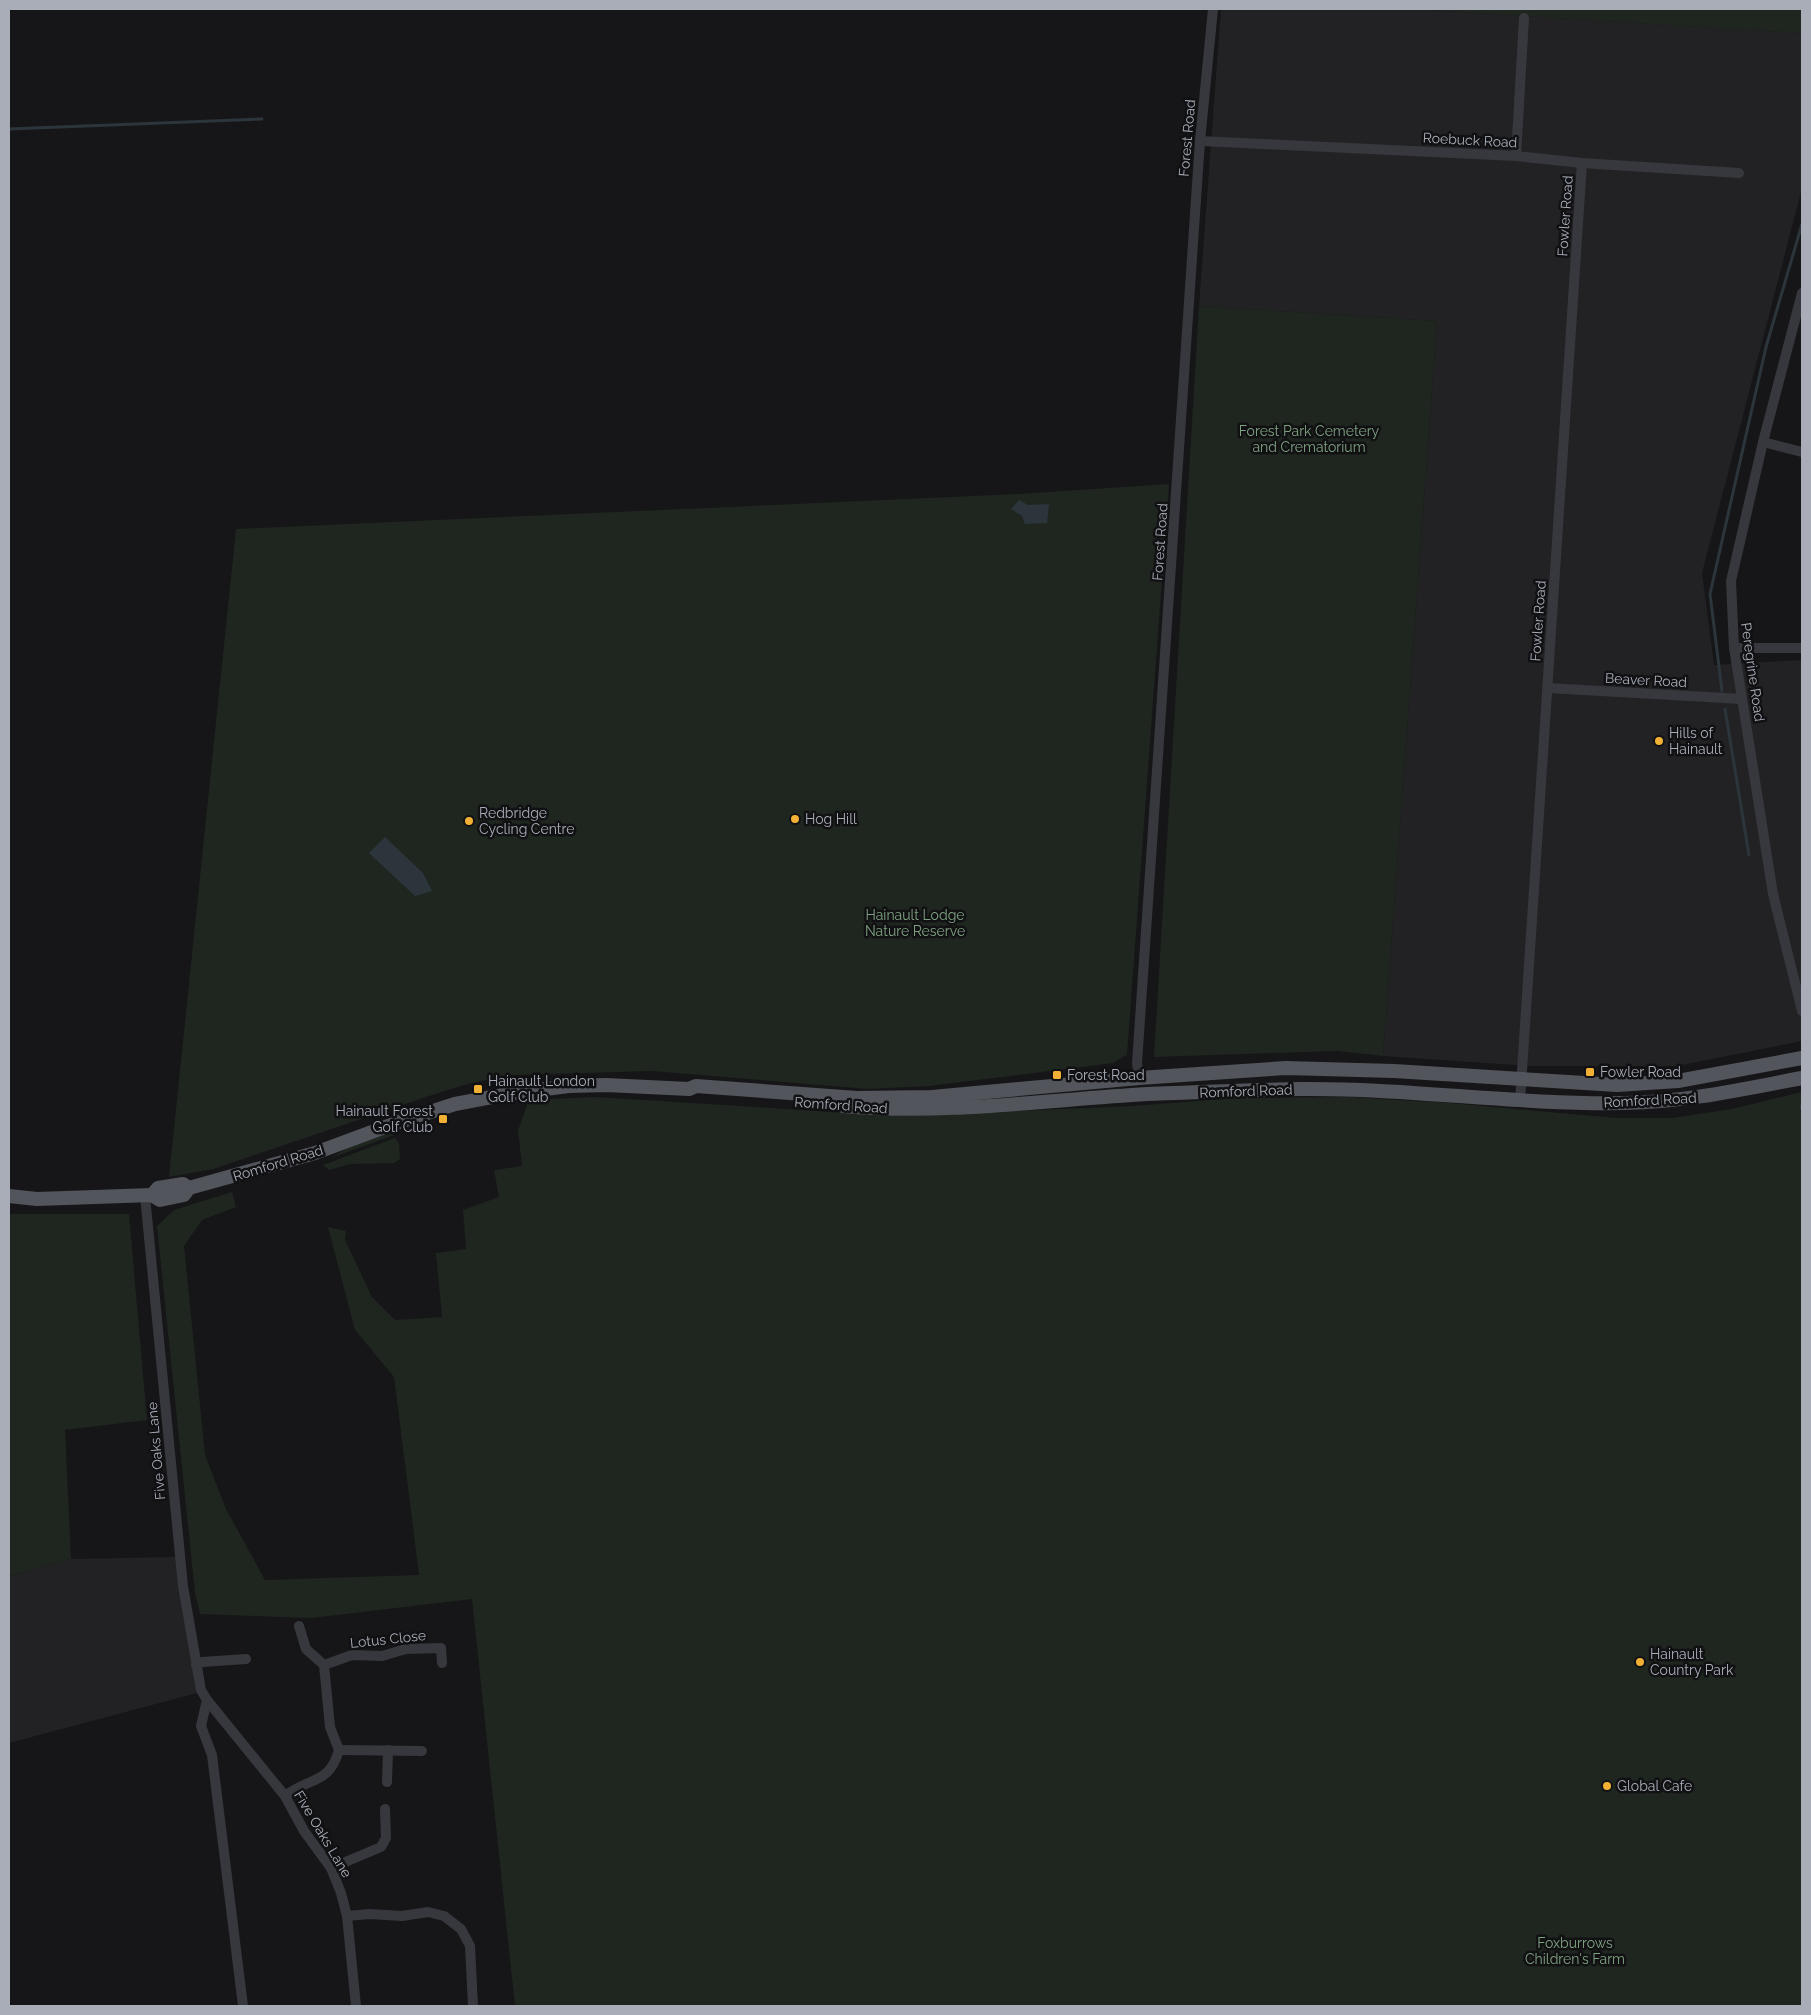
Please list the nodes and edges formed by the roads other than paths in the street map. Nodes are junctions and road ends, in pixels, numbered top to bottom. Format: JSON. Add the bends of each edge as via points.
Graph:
{"nodes":[{"id":1,"x":1213,"y":9,"type":"edge"},
{"id":2,"x":1524,"y":18,"type":"dead end"},
{"id":3,"x":1200,"y":141,"type":"junction"},
{"id":4,"x":1516,"y":156,"type":"junction"},
{"id":5,"x":1582,"y":164,"type":"junction"},
{"id":6,"x":1739,"y":173,"type":"dead end"},
{"id":7,"x":1802,"y":293,"type":"edge"},
{"id":8,"x":1802,"y":330,"type":"edge"},
{"id":9,"x":1790,"y":338,"type":"junction"},
{"id":10,"x":1763,"y":442,"type":"junction"},
{"id":11,"x":1802,"y":452,"type":"edge"},
{"id":12,"x":1734,"y":648,"type":"junction"},
{"id":13,"x":1802,"y":648,"type":"edge"},
{"id":14,"x":1548,"y":688,"type":"junction"},
{"id":15,"x":1742,"y":699,"type":"junction"},
{"id":16,"x":1802,"y":1011,"type":"edge"},
{"id":17,"x":1802,"y":1058,"type":"edge"},
{"id":18,"x":1140,"y":1078,"type":"junction"},
{"id":19,"x":1802,"y":1078,"type":"edge"},
{"id":20,"x":1522,"y":1079,"type":"junction"},
{"id":21,"x":689,"y":1089,"type":"junction"},
{"id":22,"x":1520,"y":1100,"type":"junction"},
{"id":23,"x":149,"y":1195,"type":"junction"},
{"id":24,"x":9,"y":1196,"type":"edge"},
{"id":25,"x":299,"y":1626,"type":"dead end"},
{"id":26,"x":246,"y":1659,"type":"dead end"},
{"id":27,"x":442,"y":1663,"type":"dead end"},
{"id":28,"x":196,"y":1665,"type":"junction"},
{"id":29,"x":324,"y":1665,"type":"junction"},
{"id":30,"x":207,"y":1700,"type":"junction"},
{"id":31,"x":339,"y":1750,"type":"junction"},
{"id":32,"x":388,"y":1750,"type":"junction"},
{"id":33,"x":422,"y":1751,"type":"dead end"},
{"id":34,"x":387,"y":1782,"type":"dead end"},
{"id":35,"x":285,"y":1796,"type":"junction"},
{"id":36,"x":385,"y":1809,"type":"dead end"},
{"id":37,"x":331,"y":1868,"type":"junction"},
{"id":38,"x":347,"y":1916,"type":"junction"},
{"id":39,"x":243,"y":2006,"type":"edge"},
{"id":40,"x":356,"y":2006,"type":"edge"},
{"id":41,"x":473,"y":2006,"type":"edge"}],
"edges":[{"from":1,"to":3,"type":"street","name":"Forest Road"},
{"from":2,"to":4,"type":"street"},
{"from":3,"to":4,"type":"street","name":"Roebuck Road"},
{"from":3,"to":18,"type":"street","name":"Forest Road","via":[[1137,1062]]},
{"from":4,"to":5,"type":"street","name":"Roebuck Road"},
{"from":5,"to":6,"type":"street","name":"Roebuck Road"},
{"from":5,"to":14,"type":"street","name":"Fowler Road"},
{"from":7,"to":9,"type":"street","name":"Peregrine Road"},
{"from":8,"to":9,"type":"street"},
{"from":9,"to":10,"type":"street","name":"Peregrine Road"},
{"from":10,"to":11,"type":"street"},
{"from":10,"to":12,"type":"street","name":"Peregrine Road","via":[[1730,581]]},
{"from":12,"to":13,"type":"street"},
{"from":12,"to":15,"type":"street","name":"Peregrine Road"},
{"from":14,"to":15,"type":"street","name":"Beaver Road"},
{"from":14,"to":20,"type":"street","name":"Fowler Road"},
{"from":15,"to":16,"type":"street","name":"Peregrine Road","via":[[1773,894]]},
{"from":17,"to":20,"type":"main road","name":"Romford Road","via":[[1651,1084]]},
{"from":18,"to":20,"type":"main road","name":"Romford Road","via":[[1286,1068]]},
{"from":18,"to":21,"type":"main road","name":"Romford Road","via":[[932,1097],[857,1098],[696,1086]]},
{"from":19,"to":22,"type":"main road","name":"Romford Road","via":[[1705,1097],[1655,1102]]},
{"from":20,"to":22,"type":"street","name":"Fowler Road"},
{"from":21,"to":22,"type":"main road","name":"Romford Road","via":[[693,1093],[857,1107],[932,1109],[1147,1094],[1302,1090],[1370,1090]]},
{"from":21,"to":23,"type":"main road","name":"Romford Road","via":[[569,1086],[465,1102],[315,1153],[189,1188],[184,1195],[162,1200]]},
{"from":23,"to":24,"type":"main road","name":"Romford Road","via":[[36,1199]]},
{"from":23,"to":28,"type":"street","name":"Five Oaks Lane","via":[[183,1586]]},
{"from":25,"to":29,"type":"street","via":[[306,1649]]},
{"from":26,"to":28,"type":"street"},
{"from":27,"to":29,"type":"street","name":"Lotus Close","via":[[441,1648],[406,1650],[382,1656],[352,1654]]},
{"from":28,"to":30,"type":"street","name":"Five Oaks Lane","via":[[201,1690]]},
{"from":29,"to":31,"type":"street","via":[[330,1727]]},
{"from":30,"to":35,"type":"street","name":"Five Oaks Lane"},
{"from":30,"to":39,"type":"street","via":[[201,1726],[212,1755]]},
{"from":31,"to":32,"type":"street"},
{"from":31,"to":35,"type":"street","via":[[332,1771],[300,1785]]},
{"from":32,"to":33,"type":"street"},
{"from":32,"to":34,"type":"street"},
{"from":35,"to":37,"type":"street","name":"Five Oaks Lane","via":[[304,1831]]},
{"from":36,"to":37,"type":"street","via":[[386,1838],[381,1847]]},
{"from":37,"to":38,"type":"street","name":"Five Oaks Lane"},
{"from":38,"to":40,"type":"street","name":"Five Oaks Lane"},
{"from":38,"to":41,"type":"street","via":[[402,1916],[428,1912],[444,1916],[461,1930],[470,1946]]}]}
